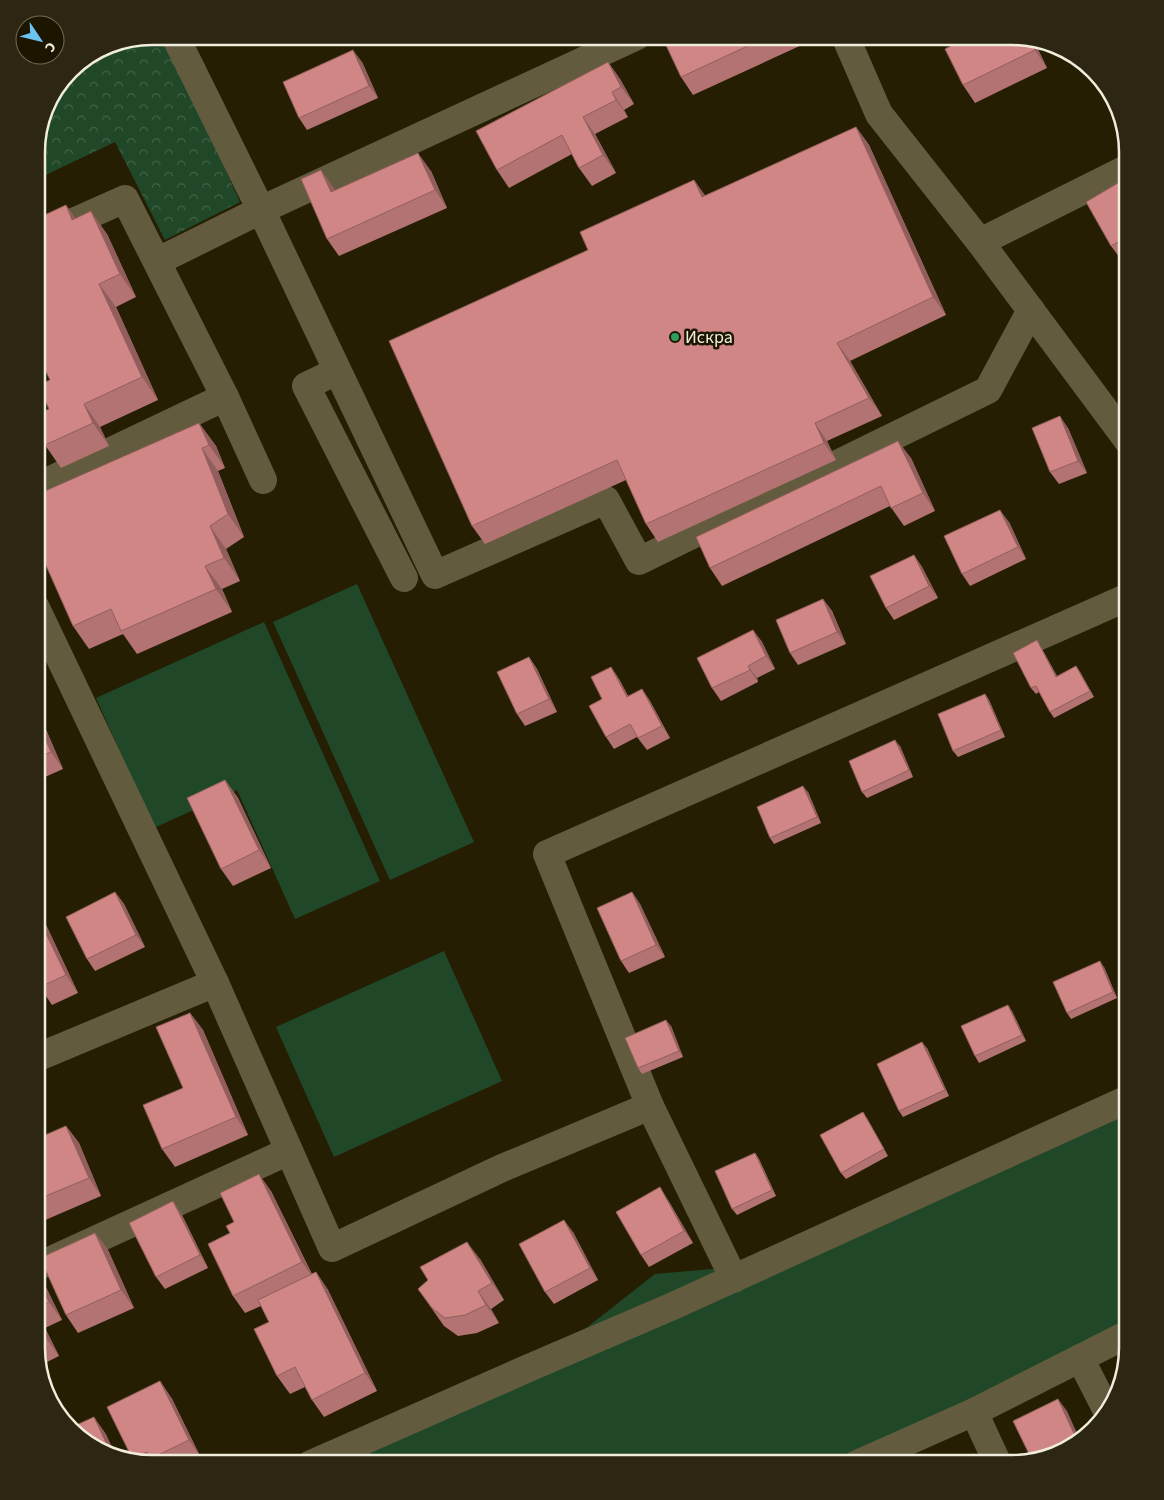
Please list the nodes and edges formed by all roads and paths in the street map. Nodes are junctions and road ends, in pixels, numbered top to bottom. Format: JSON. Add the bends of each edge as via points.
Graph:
{"nodes":[{"id":1,"x":179,"y":45,"type":"edge"},
{"id":2,"x":618,"y":45,"type":"edge"},
{"id":3,"x":849,"y":45,"type":"edge"},
{"id":4,"x":1119,"y":172,"type":"edge"},
{"id":5,"x":261,"y":210,"type":"junction"},
{"id":6,"x":45,"y":234,"type":"edge"},
{"id":7,"x":980,"y":242,"type":"junction"},
{"id":8,"x":158,"y":261,"type":"junction"},
{"id":9,"x":1031,"y":310,"type":"junction"},
{"id":10,"x":338,"y":371,"type":"junction"},
{"id":11,"x":225,"y":397,"type":"junction"},
{"id":12,"x":1119,"y":429,"type":"edge"},
{"id":13,"x":263,"y":480,"type":"dead end"},
{"id":14,"x":45,"y":483,"type":"edge"},
{"id":15,"x":404,"y":578,"type":"dead end"},
{"id":16,"x":1119,"y":601,"type":"edge"},
{"id":17,"x":46,"y":651,"type":"edge"},
{"id":18,"x":215,"y":984,"type":"junction"},
{"id":19,"x":45,"y":1054,"type":"edge"},
{"id":20,"x":1119,"y":1102,"type":"edge"},
{"id":21,"x":650,"y":1106,"type":"junction"},
{"id":22,"x":288,"y":1151,"type":"junction"},
{"id":23,"x":45,"y":1263,"type":"edge"},
{"id":24,"x":734,"y":1279,"type":"junction"},
{"id":25,"x":1119,"y":1338,"type":"edge"},
{"id":26,"x":1080,"y":1358,"type":"junction"},
{"id":27,"x":1103,"y":1404,"type":"edge"},
{"id":28,"x":974,"y":1412,"type":"junction"},
{"id":29,"x":332,"y":1455,"type":"edge"},
{"id":30,"x":876,"y":1455,"type":"edge"},
{"id":31,"x":994,"y":1455,"type":"edge"}],
"edges":[{"from":1,"to":5,"type":"street"},
{"from":2,"to":5,"type":"street"},
{"from":3,"to":7,"type":"street","via":[[879,114]]},
{"from":4,"to":7,"type":"street"},
{"from":5,"to":8,"type":"street"},
{"from":5,"to":10,"type":"street"},
{"from":6,"to":8,"type":"street","via":[[125,199]]},
{"from":7,"to":9,"type":"street"},
{"from":8,"to":11,"type":"street"},
{"from":9,"to":10,"type":"street","via":[[988,390],[638,561],[606,500],[435,575]]},
{"from":9,"to":12,"type":"street"},
{"from":10,"to":15,"type":"street","via":[[306,386]]},
{"from":11,"to":13,"type":"street"},
{"from":11,"to":14,"type":"street"},
{"from":16,"to":21,"type":"street","via":[[547,854]]},
{"from":17,"to":18,"type":"street"},
{"from":18,"to":19,"type":"street"},
{"from":18,"to":22,"type":"street"},
{"from":20,"to":24,"type":"street"},
{"from":21,"to":22,"type":"street","via":[[500,1169],[332,1248]]},
{"from":21,"to":24,"type":"street"},
{"from":22,"to":23,"type":"street"},
{"from":24,"to":29,"type":"street"},
{"from":25,"to":26,"type":"street"},
{"from":26,"to":27,"type":"street"},
{"from":26,"to":28,"type":"street"},
{"from":28,"to":30,"type":"street"},
{"from":28,"to":31,"type":"street"}]}
